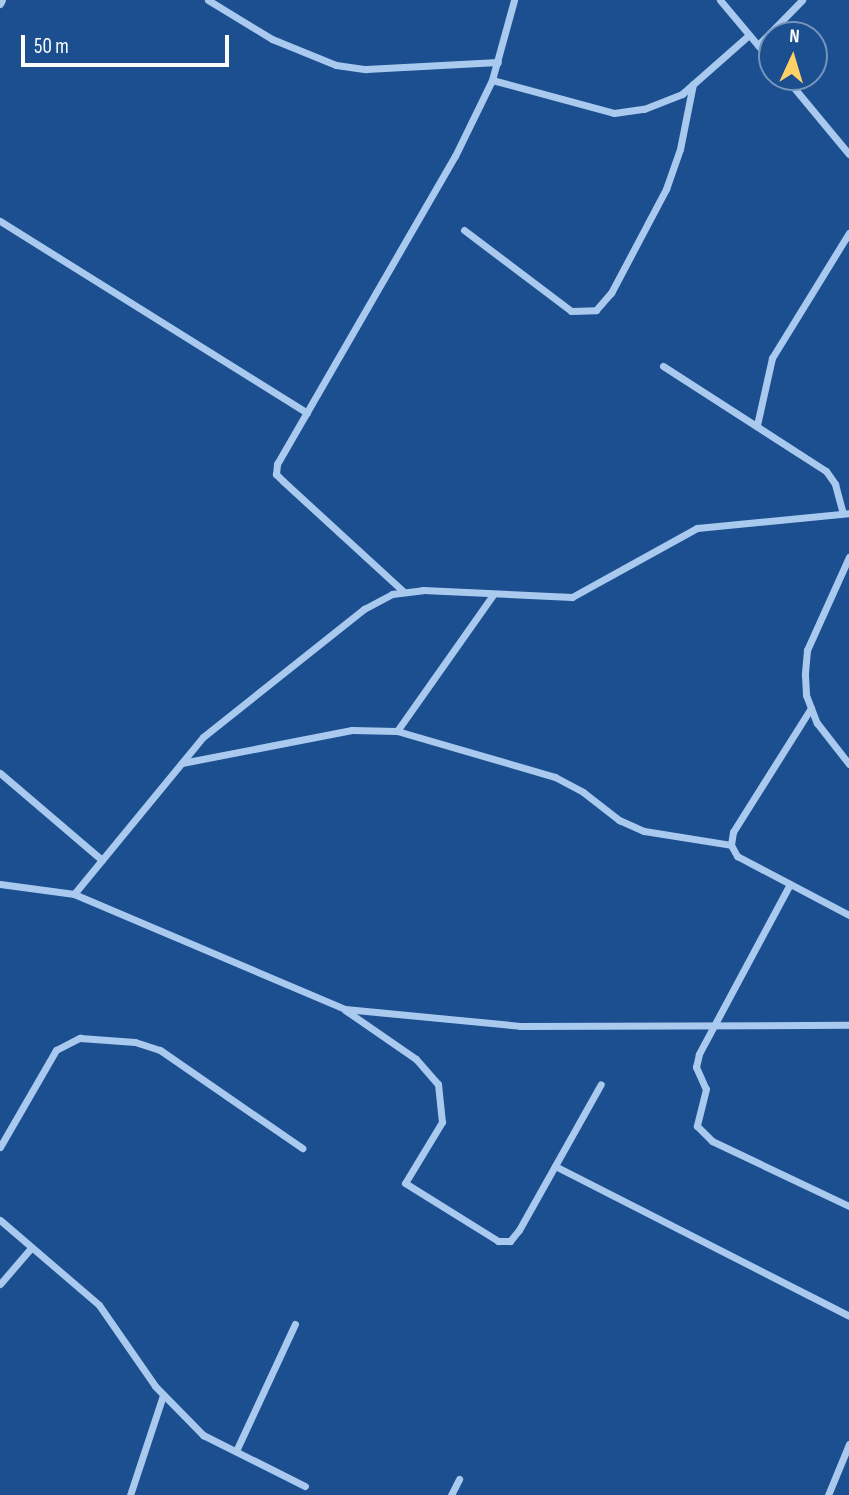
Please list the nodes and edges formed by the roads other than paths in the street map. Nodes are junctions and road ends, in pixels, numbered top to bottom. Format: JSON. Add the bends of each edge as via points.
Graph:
{"nodes":[{"id":1,"x":208,"y":0,"type":"edge"},
{"id":2,"x":514,"y":0,"type":"edge"},
{"id":3,"x":720,"y":0,"type":"edge"},
{"id":4,"x":802,"y":0,"type":"edge"},
{"id":5,"x":781,"y":21,"type":"edge"},
{"id":6,"x":749,"y":35,"type":"junction"},
{"id":7,"x":758,"y":45,"type":"edge"},
{"id":8,"x":498,"y":62,"type":"junction"},
{"id":9,"x":492,"y":80,"type":"junction"},
{"id":10,"x":693,"y":84,"type":"junction"},
{"id":11,"x":797,"y":91,"type":"edge"},
{"id":12,"x":849,"y":154,"type":"edge"},
{"id":13,"x":0,"y":221,"type":"edge"},
{"id":14,"x":464,"y":230,"type":"dead end"},
{"id":15,"x":849,"y":233,"type":"edge"},
{"id":16,"x":663,"y":366,"type":"dead end"},
{"id":17,"x":307,"y":413,"type":"junction"},
{"id":18,"x":757,"y":425,"type":"junction"},
{"id":19,"x":846,"y":513,"type":"edge"},
{"id":20,"x":849,"y":556,"type":"edge"},
{"id":21,"x":404,"y":592,"type":"junction"},
{"id":22,"x":493,"y":595,"type":"junction"},
{"id":23,"x":811,"y":708,"type":"junction"},
{"id":24,"x":397,"y":731,"type":"junction"},
{"id":25,"x":181,"y":763,"type":"junction"},
{"id":26,"x":849,"y":764,"type":"edge"},
{"id":27,"x":0,"y":773,"type":"edge"},
{"id":28,"x":731,"y":845,"type":"junction"},
{"id":29,"x":102,"y":860,"type":"junction"},
{"id":30,"x":0,"y":884,"type":"edge"},
{"id":31,"x":790,"y":884,"type":"junction"},
{"id":32,"x":74,"y":894,"type":"junction"},
{"id":33,"x":849,"y":915,"type":"edge"},
{"id":34,"x":345,"y":1009,"type":"junction"},
{"id":35,"x":715,"y":1025,"type":"junction"},
{"id":36,"x":849,"y":1025,"type":"edge"},
{"id":37,"x":601,"y":1084,"type":"dead end"},
{"id":38,"x":0,"y":1147,"type":"edge"},
{"id":39,"x":302,"y":1148,"type":"dead end"},
{"id":40,"x":555,"y":1166,"type":"junction"},
{"id":41,"x":849,"y":1206,"type":"edge"},
{"id":42,"x":0,"y":1220,"type":"edge"},
{"id":43,"x":31,"y":1248,"type":"junction"},
{"id":44,"x":0,"y":1283,"type":"edge"},
{"id":45,"x":849,"y":1316,"type":"edge"},
{"id":46,"x":295,"y":1324,"type":"dead end"},
{"id":47,"x":163,"y":1395,"type":"junction"},
{"id":48,"x":849,"y":1444,"type":"edge"},
{"id":49,"x":236,"y":1451,"type":"junction"},
{"id":50,"x":459,"y":1479,"type":"dead end"},
{"id":51,"x":305,"y":1486,"type":"dead end"},
{"id":52,"x":130,"y":1495,"type":"edge"},
{"id":53,"x":451,"y":1495,"type":"edge"},
{"id":54,"x":828,"y":1495,"type":"edge"}],
"edges":[{"from":1,"to":8,"type":"street","via":[[272,39],[336,65],[366,69]]},
{"from":2,"to":8,"type":"street"},
{"from":3,"to":6,"type":"street"},
{"from":4,"to":5,"type":"street"},
{"from":6,"to":7,"type":"street"},
{"from":6,"to":10,"type":"street"},
{"from":8,"to":9,"type":"street"},
{"from":9,"to":10,"type":"street","via":[[614,113],[666,102]]},
{"from":9,"to":17,"type":"street","via":[[418,223]]},
{"from":10,"to":14,"type":"street","via":[[666,189],[611,293],[596,310],[571,310]]},
{"from":11,"to":12,"type":"street"},
{"from":13,"to":17,"type":"street"},
{"from":15,"to":18,"type":"street","via":[[772,358]]},
{"from":16,"to":18,"type":"street"},
{"from":17,"to":21,"type":"street","via":[[277,464],[276,474]]},
{"from":18,"to":19,"type":"street","via":[[826,471]]},
{"from":19,"to":22,"type":"street","via":[[697,528],[572,597]]},
{"from":20,"to":23,"type":"street","via":[[807,650],[805,675]]},
{"from":21,"to":22,"type":"street"},
{"from":21,"to":25,"type":"street","via":[[364,609],[203,737]]},
{"from":22,"to":24,"type":"street"},
{"from":23,"to":26,"type":"street","via":[[823,733]]},
{"from":23,"to":28,"type":"street","via":[[733,832]]},
{"from":24,"to":25,"type":"street","via":[[352,730]]},
{"from":24,"to":28,"type":"street","via":[[555,777],[619,820],[644,831]]},
{"from":25,"to":29,"type":"street"},
{"from":27,"to":29,"type":"street"},
{"from":28,"to":31,"type":"street","via":[[737,856]]},
{"from":29,"to":32,"type":"street"},
{"from":30,"to":32,"type":"street"},
{"from":31,"to":33,"type":"street"},
{"from":31,"to":35,"type":"street"},
{"from":32,"to":34,"type":"street"},
{"from":34,"to":35,"type":"street","via":[[520,1026]]},
{"from":34,"to":40,"type":"street","via":[[416,1059],[438,1084],[442,1122],[408,1173],[405,1183],[411,1190],[498,1241],[510,1241]]},
{"from":35,"to":36,"type":"street"},
{"from":35,"to":41,"type":"street","via":[[696,1066],[706,1089],[697,1126],[712,1141]]},
{"from":37,"to":40,"type":"street"},
{"from":38,"to":39,"type":"street","via":[[56,1050],[80,1038],[135,1042],[160,1050]]},
{"from":40,"to":45,"type":"street"},
{"from":42,"to":43,"type":"street"},
{"from":43,"to":44,"type":"street"},
{"from":43,"to":47,"type":"street","via":[[99,1306]]},
{"from":46,"to":49,"type":"street"},
{"from":47,"to":49,"type":"street","via":[[203,1435]]},
{"from":47,"to":52,"type":"street"},
{"from":48,"to":54,"type":"street"},
{"from":49,"to":51,"type":"street"},
{"from":50,"to":53,"type":"street"}]}
